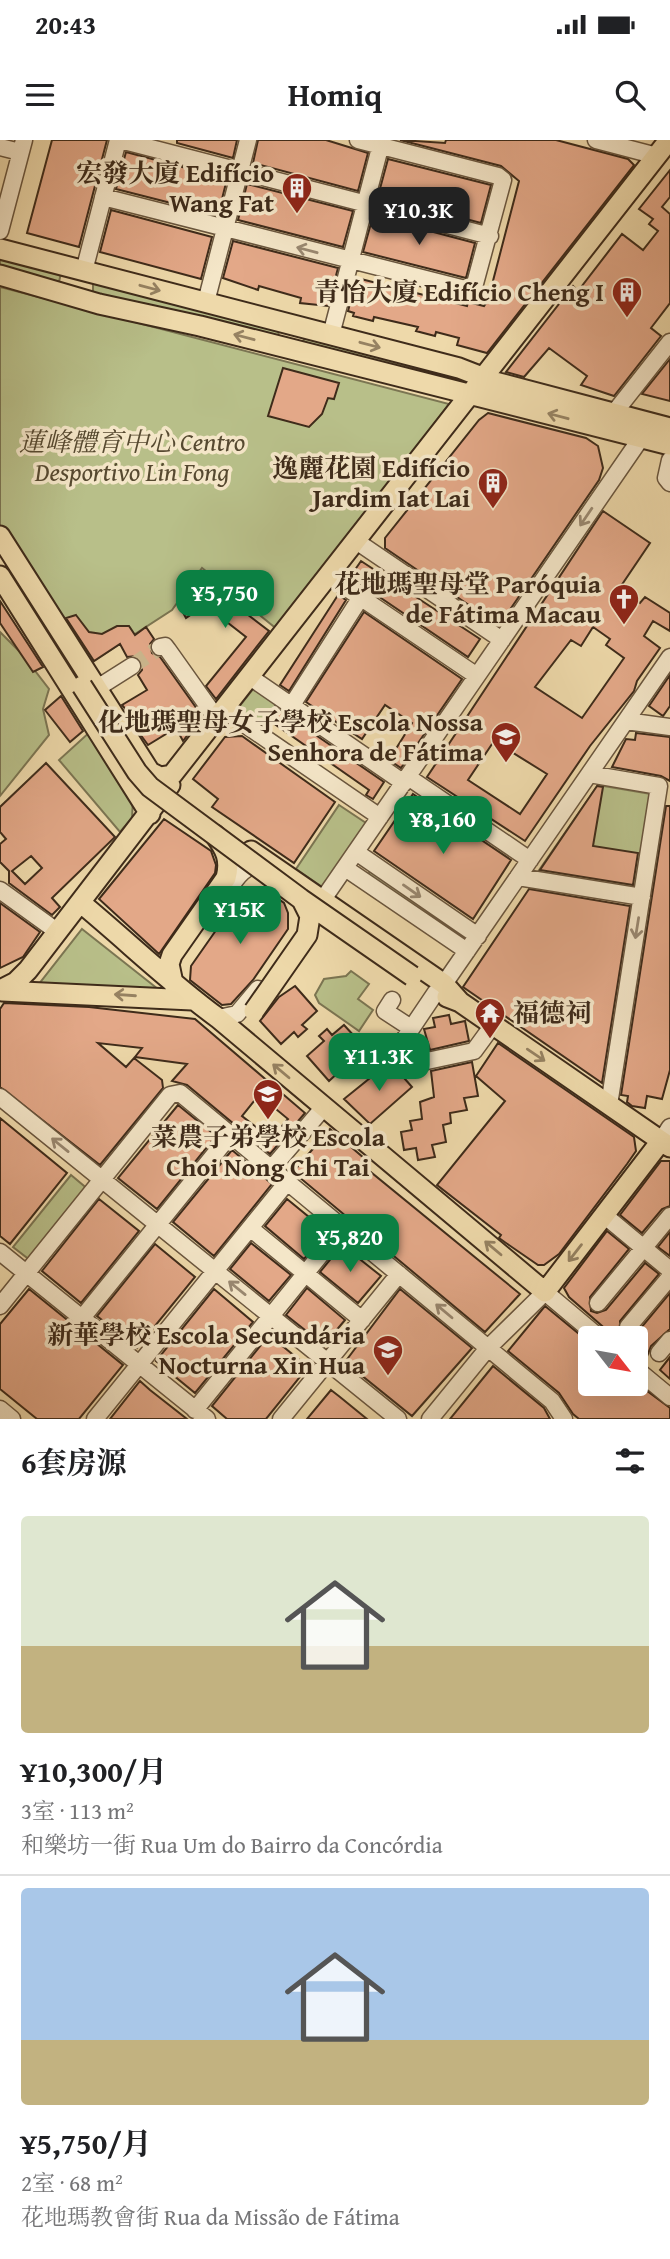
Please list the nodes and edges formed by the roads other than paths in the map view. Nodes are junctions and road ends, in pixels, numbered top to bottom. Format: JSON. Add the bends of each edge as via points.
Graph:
{"nodes":[{"id":1,"x":119,"y":140,"type":"edge"},
{"id":2,"x":248,"y":140,"type":"edge"},
{"id":3,"x":358,"y":140,"type":"edge"},
{"id":4,"x":596,"y":140,"type":"edge"},
{"id":5,"x":381,"y":143,"type":"edge"},
{"id":6,"x":661,"y":145,"type":"edge"},
{"id":7,"x":22,"y":146,"type":"edge"},
{"id":8,"x":0,"y":147,"type":"edge"},
{"id":9,"x":240,"y":171,"type":"junction"},
{"id":10,"x":103,"y":197,"type":"junction"},
{"id":11,"x":365,"y":204,"type":"junction"},
{"id":12,"x":225,"y":229,"type":"junction"},
{"id":13,"x":0,"y":232,"type":"edge"},
{"id":14,"x":491,"y":236,"type":"junction"},
{"id":15,"x":0,"y":249,"type":"edge"},
{"id":16,"x":350,"y":261,"type":"junction"},
{"id":17,"x":76,"y":269,"type":"junction"},
{"id":18,"x":0,"y":275,"type":"edge"},
{"id":19,"x":53,"y":290,"type":"junction"},
{"id":20,"x":206,"y":302,"type":"junction"},
{"id":21,"x":99,"y":304,"type":"junction"},
{"id":22,"x":282,"y":322,"type":"junction"},
{"id":23,"x":331,"y":335,"type":"junction"},
{"id":24,"x":670,"y":342,"type":"edge"},
{"id":25,"x":276,"y":346,"type":"junction"},
{"id":26,"x":484,"y":378,"type":"junction"},
{"id":27,"x":470,"y":395,"type":"junction"},
{"id":28,"x":609,"y":412,"type":"junction"},
{"id":29,"x":670,"y":428,"type":"edge"},
{"id":30,"x":633,"y":436,"type":"junction"},
{"id":31,"x":670,"y":445,"type":"edge"},
{"id":32,"x":669,"y":464,"type":"edge"},
{"id":33,"x":670,"y":483,"type":"edge"},
{"id":34,"x":0,"y":536,"type":"edge"},
{"id":35,"x":356,"y":541,"type":"junction"},
{"id":36,"x":329,"y":576,"type":"junction"},
{"id":37,"x":26,"y":577,"type":"junction"},
{"id":38,"x":4,"y":582,"type":"edge"},
{"id":39,"x":361,"y":597,"type":"junction"},
{"id":40,"x":33,"y":628,"type":"junction"},
{"id":41,"x":502,"y":640,"type":"junction"},
{"id":42,"x":160,"y":647,"type":"dead end"},
{"id":43,"x":670,"y":657,"type":"edge"},
{"id":44,"x":132,"y":666,"type":"tunnel mouth"},
{"id":45,"x":477,"y":676,"type":"junction"},
{"id":46,"x":250,"y":677,"type":"junction"},
{"id":47,"x":88,"y":684,"type":"junction"},
{"id":48,"x":292,"y":705,"type":"junction"},
{"id":49,"x":217,"y":715,"type":"junction"},
{"id":50,"x":626,"y":721,"type":"junction"},
{"id":51,"x":670,"y":727,"type":"edge"},
{"id":52,"x":176,"y":771,"type":"junction"},
{"id":53,"x":589,"y":775,"type":"junction"},
{"id":54,"x":406,"y":780,"type":"junction"},
{"id":55,"x":166,"y":793,"type":"junction"},
{"id":56,"x":148,"y":816,"type":"junction"},
{"id":57,"x":380,"y":817,"type":"junction"},
{"id":58,"x":213,"y":833,"type":"junction"},
{"id":59,"x":356,"y":852,"type":"junction"},
{"id":60,"x":530,"y":860,"type":"junction"},
{"id":61,"x":270,"y":864,"type":"junction"},
{"id":62,"x":345,"y":868,"type":"junction"},
{"id":63,"x":518,"y":877,"type":"junction"},
{"id":64,"x":0,"y":890,"type":"edge"},
{"id":65,"x":642,"y":897,"type":"junction"},
{"id":66,"x":301,"y":899,"type":"junction"},
{"id":67,"x":323,"y":901,"type":"junction"},
{"id":68,"x":81,"y":903,"type":"junction"},
{"id":69,"x":58,"y":932,"type":"junction"},
{"id":70,"x":478,"y":936,"type":"junction"},
{"id":71,"x":467,"y":951,"type":"junction"},
{"id":72,"x":32,"y":965,"type":"junction"},
{"id":73,"x":440,"y":988,"type":"junction"},
{"id":74,"x":0,"y":990,"type":"edge"},
{"id":75,"x":41,"y":990,"type":"junction"},
{"id":76,"x":182,"y":991,"type":"junction"},
{"id":77,"x":392,"y":1000,"type":"dead end"},
{"id":78,"x":218,"y":1018,"type":"junction"},
{"id":79,"x":493,"y":1025,"type":"junction"},
{"id":80,"x":411,"y":1028,"type":"junction"},
{"id":81,"x":0,"y":1097,"type":"edge"},
{"id":82,"x":609,"y":1105,"type":"junction"},
{"id":83,"x":324,"y":1107,"type":"junction"},
{"id":84,"x":231,"y":1134,"type":"junction"},
{"id":85,"x":667,"y":1138,"type":"edge"},
{"id":86,"x":272,"y":1168,"type":"junction"},
{"id":87,"x":102,"y":1179,"type":"junction"},
{"id":88,"x":288,"y":1181,"type":"junction"},
{"id":89,"x":670,"y":1216,"type":"edge"},
{"id":90,"x":609,"y":1219,"type":"junction"},
{"id":91,"x":158,"y":1225,"type":"junction"},
{"id":92,"x":343,"y":1227,"type":"junction"},
{"id":93,"x":250,"y":1228,"type":"junction"},
{"id":94,"x":643,"y":1248,"type":"junction"},
{"id":95,"x":0,"y":1252,"type":"edge"},
{"id":96,"x":670,"y":1270,"type":"edge"},
{"id":97,"x":215,"y":1271,"type":"junction"},
{"id":98,"x":26,"y":1273,"type":"junction"},
{"id":99,"x":306,"y":1274,"type":"junction"},
{"id":100,"x":400,"y":1274,"type":"junction"},
{"id":101,"x":670,"y":1277,"type":"edge"},
{"id":102,"x":545,"y":1292,"type":"junction"},
{"id":103,"x":598,"y":1303,"type":"dead end"},
{"id":104,"x":0,"y":1306,"type":"edge"},
{"id":105,"x":271,"y":1316,"type":"junction"},
{"id":106,"x":82,"y":1318,"type":"junction"},
{"id":107,"x":362,"y":1320,"type":"junction"},
{"id":108,"x":586,"y":1326,"type":"edge"},
{"id":109,"x":629,"y":1326,"type":"edge"},
{"id":110,"x":670,"y":1340,"type":"edge"},
{"id":111,"x":488,"y":1348,"type":"junction"},
{"id":112,"x":659,"y":1353,"type":"dead end"},
{"id":113,"x":328,"y":1362,"type":"junction"},
{"id":114,"x":139,"y":1364,"type":"junction"},
{"id":115,"x":648,"y":1378,"type":"edge"},
{"id":116,"x":670,"y":1397,"type":"edge"},
{"id":117,"x":0,"y":1409,"type":"edge"},
{"id":118,"x":201,"y":1414,"type":"edge"},
{"id":119,"x":12,"y":1419,"type":"edge"},
{"id":120,"x":95,"y":1419,"type":"edge"},
{"id":121,"x":281,"y":1419,"type":"edge"},
{"id":122,"x":398,"y":1419,"type":"edge"},
{"id":123,"x":430,"y":1419,"type":"edge"},
{"id":124,"x":564,"y":1419,"type":"edge"}],
"edges":[{"from":1,"to":9,"type":"street"},
{"from":1,"to":10,"type":"street"},
{"from":2,"to":9,"type":"street"},
{"from":3,"to":5,"type":"street"},
{"from":4,"to":6,"type":"street"},
{"from":5,"to":11,"type":"street"},
{"from":5,"to":14,"type":"street","via":[[503,180]]},
{"from":6,"to":26,"type":"main road"},
{"from":7,"to":8,"type":"street"},
{"from":7,"to":13,"type":"street"},
{"from":9,"to":11,"type":"street"},
{"from":9,"to":12,"type":"street"},
{"from":10,"to":12,"type":"street"},
{"from":10,"to":17,"type":"street"},
{"from":11,"to":14,"type":"street"},
{"from":11,"to":16,"type":"street"},
{"from":16,"to":12,"type":"street","one_way":true},
{"from":12,"to":20,"type":"street"},
{"from":14,"to":16,"type":"street","via":[[473,291]]},
{"from":15,"to":17,"type":"main road"},
{"from":16,"to":23,"type":"street"},
{"from":17,"to":19,"type":"main road","via":[[67,285]]},
{"from":17,"to":20,"type":"main road","one_way":true},
{"from":17,"to":21,"type":"main road"},
{"from":18,"to":19,"type":"main road"},
{"from":19,"to":21,"type":"main road"},
{"from":20,"to":22,"type":"main road"},
{"from":25,"to":21,"type":"main road","one_way":true},
{"from":22,"to":23,"type":"main road"},
{"from":22,"to":25,"type":"main road","via":[[284,332]]},
{"from":23,"to":26,"type":"main road","one_way":true},
{"from":24,"to":28,"type":"street"},
{"from":25,"to":27,"type":"main road"},
{"from":26,"to":27,"type":"main road"},
{"from":26,"to":28,"type":"main road"},
{"from":30,"to":27,"type":"main road","one_way":true},
{"from":27,"to":35,"type":"main road"},
{"from":28,"to":29,"type":"main road"},
{"from":28,"to":30,"type":"main road"},
{"from":30,"to":31,"type":"main road"},
{"from":30,"to":41,"type":"street","one_way":true,"via":[[625,461]]},
{"from":32,"to":33,"type":"street","via":[[666,478]]},
{"from":34,"to":37,"type":"main road"},
{"from":35,"to":36,"type":"main road"},
{"from":35,"to":41,"type":"street"},
{"from":36,"to":39,"type":"street"},
{"from":36,"to":46,"type":"main road"},
{"from":37,"to":38,"type":"main road","via":[[20,588]]},
{"from":37,"to":47,"type":"main road"},
{"from":38,"to":40,"type":"main road"},
{"from":39,"to":45,"type":"street"},
{"from":39,"to":48,"type":"street"},
{"from":40,"to":47,"type":"main road"},
{"from":40,"to":56,"type":"main road"},
{"from":41,"to":45,"type":"street"},
{"from":42,"to":49,"type":"street","via":[[169,650]]},
{"from":43,"to":50,"type":"street"},
{"from":44,"to":47,"type":"street","via":[[102,685]]},
{"from":45,"to":54,"type":"street"},
{"from":46,"to":48,"type":"street"},
{"from":46,"to":49,"type":"main road"},
{"from":47,"to":52,"type":"main road","via":[[150,772],[160,778]]},
{"from":47,"to":58,"type":"main road","bridge":true,"via":[[137,772],[150,787]]},
{"from":48,"to":54,"type":"street"},
{"from":49,"to":52,"type":"main road"},
{"from":49,"to":57,"type":"street"},
{"from":50,"to":51,"type":"street"},
{"from":50,"to":53,"type":"street"},
{"from":52,"to":55,"type":"main road"},
{"from":53,"to":60,"type":"street"},
{"from":53,"to":65,"type":"street","via":[[659,786]]},
{"from":54,"to":57,"type":"street"},
{"from":54,"to":60,"type":"street"},
{"from":55,"to":56,"type":"main road"},
{"from":55,"to":61,"type":"main road"},
{"from":56,"to":68,"type":"main road"},
{"from":57,"to":59,"type":"street"},
{"from":58,"to":66,"type":"main road","bridge":true},
{"from":58,"to":76,"type":"main road","via":[[229,859],[226,878],[172,954],[169,964]]},
{"from":59,"to":62,"type":"street"},
{"from":59,"to":70,"type":"street","one_way":true},
{"from":60,"to":63,"type":"street"},
{"from":61,"to":67,"type":"main road"},
{"from":61,"to":76,"type":"street","via":[[260,863],[240,873],[178,962],[176,981]]},
{"from":62,"to":67,"type":"street"},
{"from":62,"to":71,"type":"street"},
{"from":63,"to":65,"type":"street"},
{"from":63,"to":70,"type":"street"},
{"from":64,"to":69,"type":"street"},
{"from":65,"to":82,"type":"street","one_way":true},
{"from":66,"to":73,"type":"main road","bridge":true,"via":[[412,976]]},
{"from":66,"to":78,"type":"main road","bridge":true,"via":[[310,916],[307,935],[254,1011],[237,1020]]},
{"from":67,"to":73,"type":"main road"},
{"from":67,"to":78,"type":"street","via":[[244,1008]]},
{"from":68,"to":69,"type":"main road"},
{"from":68,"to":76,"type":"main road"},
{"from":69,"to":72,"type":"main road"},
{"from":70,"to":71,"type":"street"},
{"from":71,"to":73,"type":"street"},
{"from":72,"to":74,"type":"main road","via":[[20,979]]},
{"from":72,"to":75,"type":"main road","via":[[30,979]]},
{"from":73,"to":79,"type":"main road"},
{"from":73,"to":80,"type":"street"},
{"from":74,"to":75,"type":"main road"},
{"from":76,"to":75,"type":"main road","one_way":true},
{"from":76,"to":78,"type":"main road"},
{"from":77,"to":80,"type":"street","via":[[385,1011]]},
{"from":83,"to":78,"type":"main road","one_way":true},
{"from":79,"to":80,"type":"street","via":[[474,1051],[427,1061],[404,1045]]},
{"from":79,"to":82,"type":"main road","one_way":true},
{"from":87,"to":81,"type":"street","one_way":true},
{"from":82,"to":85,"type":"main road"},
{"from":83,"to":86,"type":"street"},
{"from":102,"to":83,"type":"main road","one_way":true},
{"from":84,"to":86,"type":"street"},
{"from":84,"to":87,"type":"street","via":[[183,1094],[170,1095]]},
{"from":84,"to":91,"type":"street"},
{"from":85,"to":90,"type":"main road"},
{"from":86,"to":88,"type":"street"},
{"from":87,"to":91,"type":"street"},
{"from":87,"to":98,"type":"street"},
{"from":88,"to":92,"type":"street"},
{"from":88,"to":93,"type":"street"},
{"from":89,"to":94,"type":"street"},
{"from":90,"to":94,"type":"street"},
{"from":90,"to":102,"type":"main road","one_way":true},
{"from":91,"to":97,"type":"street"},
{"from":91,"to":106,"type":"street"},
{"from":92,"to":99,"type":"street"},
{"from":92,"to":100,"type":"street"},
{"from":93,"to":97,"type":"street"},
{"from":93,"to":99,"type":"street"},
{"from":94,"to":96,"type":"street"},
{"from":94,"to":103,"type":"street"},
{"from":95,"to":98,"type":"street"},
{"from":105,"to":97,"type":"street","one_way":true},
{"from":97,"to":114,"type":"street"},
{"from":98,"to":104,"type":"street"},
{"from":98,"to":106,"type":"street"},
{"from":99,"to":105,"type":"street"},
{"from":99,"to":107,"type":"street"},
{"from":100,"to":107,"type":"street"},
{"from":111,"to":100,"type":"street","one_way":true},
{"from":101,"to":109,"type":"street"},
{"from":102,"to":108,"type":"street"},
{"from":102,"to":111,"type":"street"},
{"from":105,"to":113,"type":"street"},
{"from":105,"to":118,"type":"street"},
{"from":106,"to":114,"type":"street"},
{"from":107,"to":113,"type":"street"},
{"from":110,"to":112,"type":"street"},
{"from":111,"to":123,"type":"street"},
{"from":111,"to":124,"type":"street","via":[[552,1401]]},
{"from":113,"to":121,"type":"street"},
{"from":113,"to":122,"type":"street"},
{"from":114,"to":118,"type":"street"},
{"from":114,"to":120,"type":"street"},
{"from":115,"to":116,"type":"street"},
{"from":117,"to":119,"type":"street"}]}
